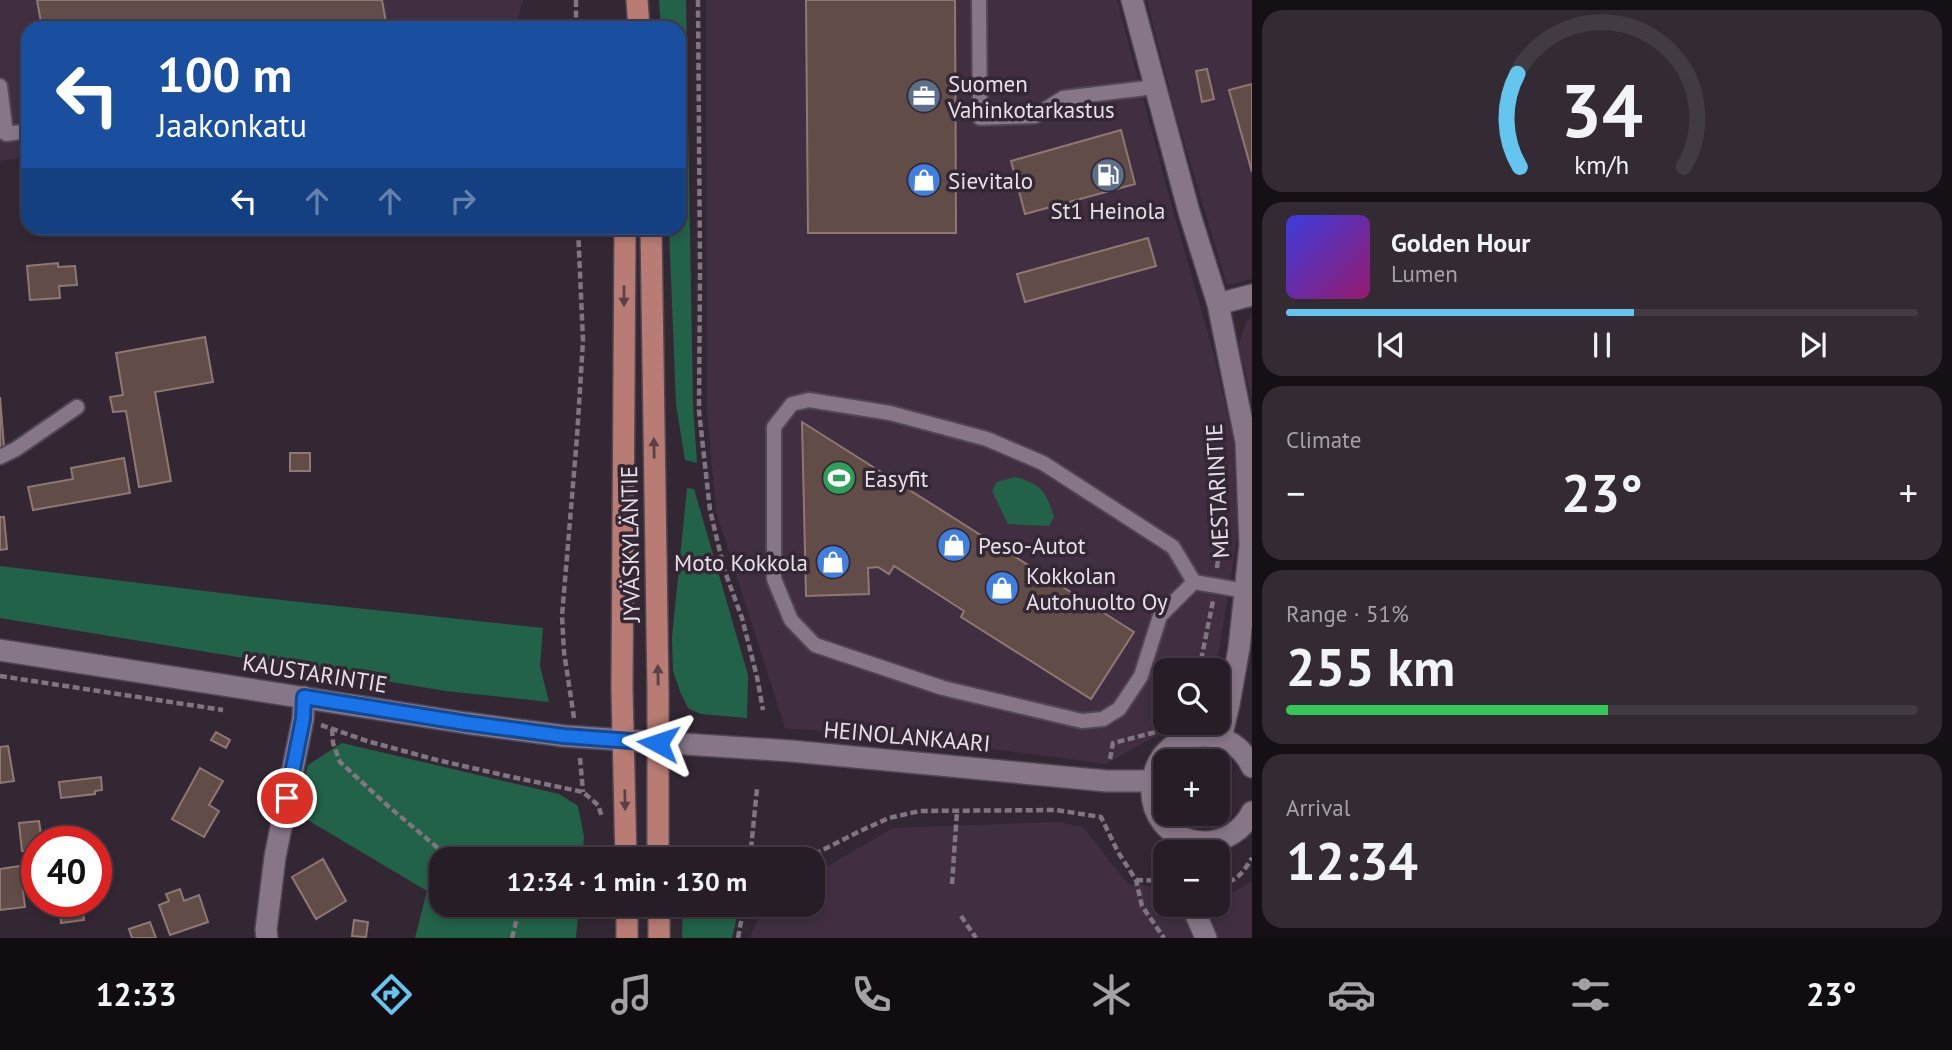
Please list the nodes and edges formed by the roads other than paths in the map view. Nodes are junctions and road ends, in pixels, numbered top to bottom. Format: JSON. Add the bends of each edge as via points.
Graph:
{"nodes":[{"id":1,"x":635,"y":0,"type":"edge"},
{"id":2,"x":979,"y":0,"type":"edge"},
{"id":3,"x":1132,"y":0,"type":"edge"},
{"id":4,"x":633,"y":21,"type":"edge"},
{"id":5,"x":638,"y":21,"type":"edge"},
{"id":6,"x":0,"y":86,"type":"edge"},
{"id":7,"x":1156,"y":87,"type":"junction"},
{"id":8,"x":21,"y":132,"type":"edge"},
{"id":9,"x":625,"y":235,"type":"edge"},
{"id":10,"x":651,"y":235,"type":"edge"},
{"id":11,"x":1252,"y":295,"type":"edge"},
{"id":12,"x":1218,"y":304,"type":"junction"},
{"id":13,"x":77,"y":407,"type":"dead end"},
{"id":14,"x":0,"y":457,"type":"edge"},
{"id":15,"x":1194,"y":582,"type":"junction"},
{"id":16,"x":1248,"y":592,"type":"edge"},
{"id":17,"x":0,"y":649,"type":"edge"},
{"id":18,"x":304,"y":697,"type":"junction"},
{"id":19,"x":1221,"y":738,"type":"junction"},
{"id":20,"x":624,"y":740,"type":"junction"},
{"id":21,"x":658,"y":743,"type":"junction"},
{"id":22,"x":1252,"y":767,"type":"edge"},
{"id":23,"x":1151,"y":781,"type":"junction"},
{"id":24,"x":1252,"y":812,"type":"edge"},
{"id":25,"x":1185,"y":840,"type":"edge"},
{"id":26,"x":1220,"y":840,"type":"edge"},
{"id":27,"x":626,"y":847,"type":"edge"},
{"id":28,"x":659,"y":847,"type":"edge"},
{"id":29,"x":627,"y":917,"type":"edge"},
{"id":30,"x":659,"y":917,"type":"edge"},
{"id":31,"x":1197,"y":917,"type":"edge"},
{"id":32,"x":267,"y":938,"type":"edge"},
{"id":33,"x":628,"y":938,"type":"edge"},
{"id":34,"x":659,"y":938,"type":"edge"},
{"id":35,"x":1206,"y":938,"type":"edge"}],
"edges":[{"from":1,"to":4,"type":"highway"},
{"from":1,"to":5,"type":"highway"},
{"from":2,"to":7,"type":"lane","via":[[980,118],[1035,116],[1063,99]]},
{"from":3,"to":7,"type":"street","name":"MESTARINTIE"},
{"from":6,"to":8,"type":"lane","via":[[6,134]]},
{"from":7,"to":12,"type":"street","name":"MESTARINTIE"},
{"from":9,"to":20,"type":"highway","name":"JYVÄSKYLÄNTIE","one_way":true},
{"from":21,"to":10,"type":"highway","name":"JYVÄSKYLÄNTIE","one_way":true},
{"from":11,"to":12,"type":"street"},
{"from":12,"to":16,"type":"street","name":"MESTARINTIE","via":[[1246,442]]},
{"from":13,"to":14,"type":"lane"},
{"from":15,"to":15,"type":"lane","via":[[1172,547],[1043,463],[987,439],[890,413],[809,400],[792,404],[774,427],[774,579],[791,621],[815,645],[943,688],[1082,721],[1102,719],[1118,709],[1141,676],[1160,616]]},
{"from":15,"to":16,"type":"lane"},
{"from":16,"to":19,"type":"street","name":"MESTARINTIE"},
{"from":17,"to":18,"type":"street","name":"KAUSTARINTIE"},
{"from":18,"to":20,"type":"street","name":"KAUSTARINTIE","via":[[466,723]]},
{"from":18,"to":32,"type":"street","via":[[275,856]]},
{"from":19,"to":22,"type":"street","via":[[1236,746]]},
{"from":19,"to":23,"type":"street","via":[[1205,736],[1176,744],[1164,753]]},
{"from":20,"to":21,"type":"street","name":"HEINOLANKAARI"},
{"from":20,"to":27,"type":"highway","name":"JYVÄSKYLÄNTIE","one_way":true},
{"from":21,"to":23,"type":"street","name":"HEINOLANKAARI"},
{"from":21,"to":28,"type":"highway","name":"JYVÄSKYLÄNTIE"},
{"from":23,"to":25,"type":"street","via":[[1157,813],[1166,827]]},
{"from":24,"to":26,"type":"street","via":[[1237,831]]},
{"from":29,"to":33,"type":"highway"},
{"from":30,"to":34,"type":"highway"},
{"from":31,"to":35,"type":"street"}]}
